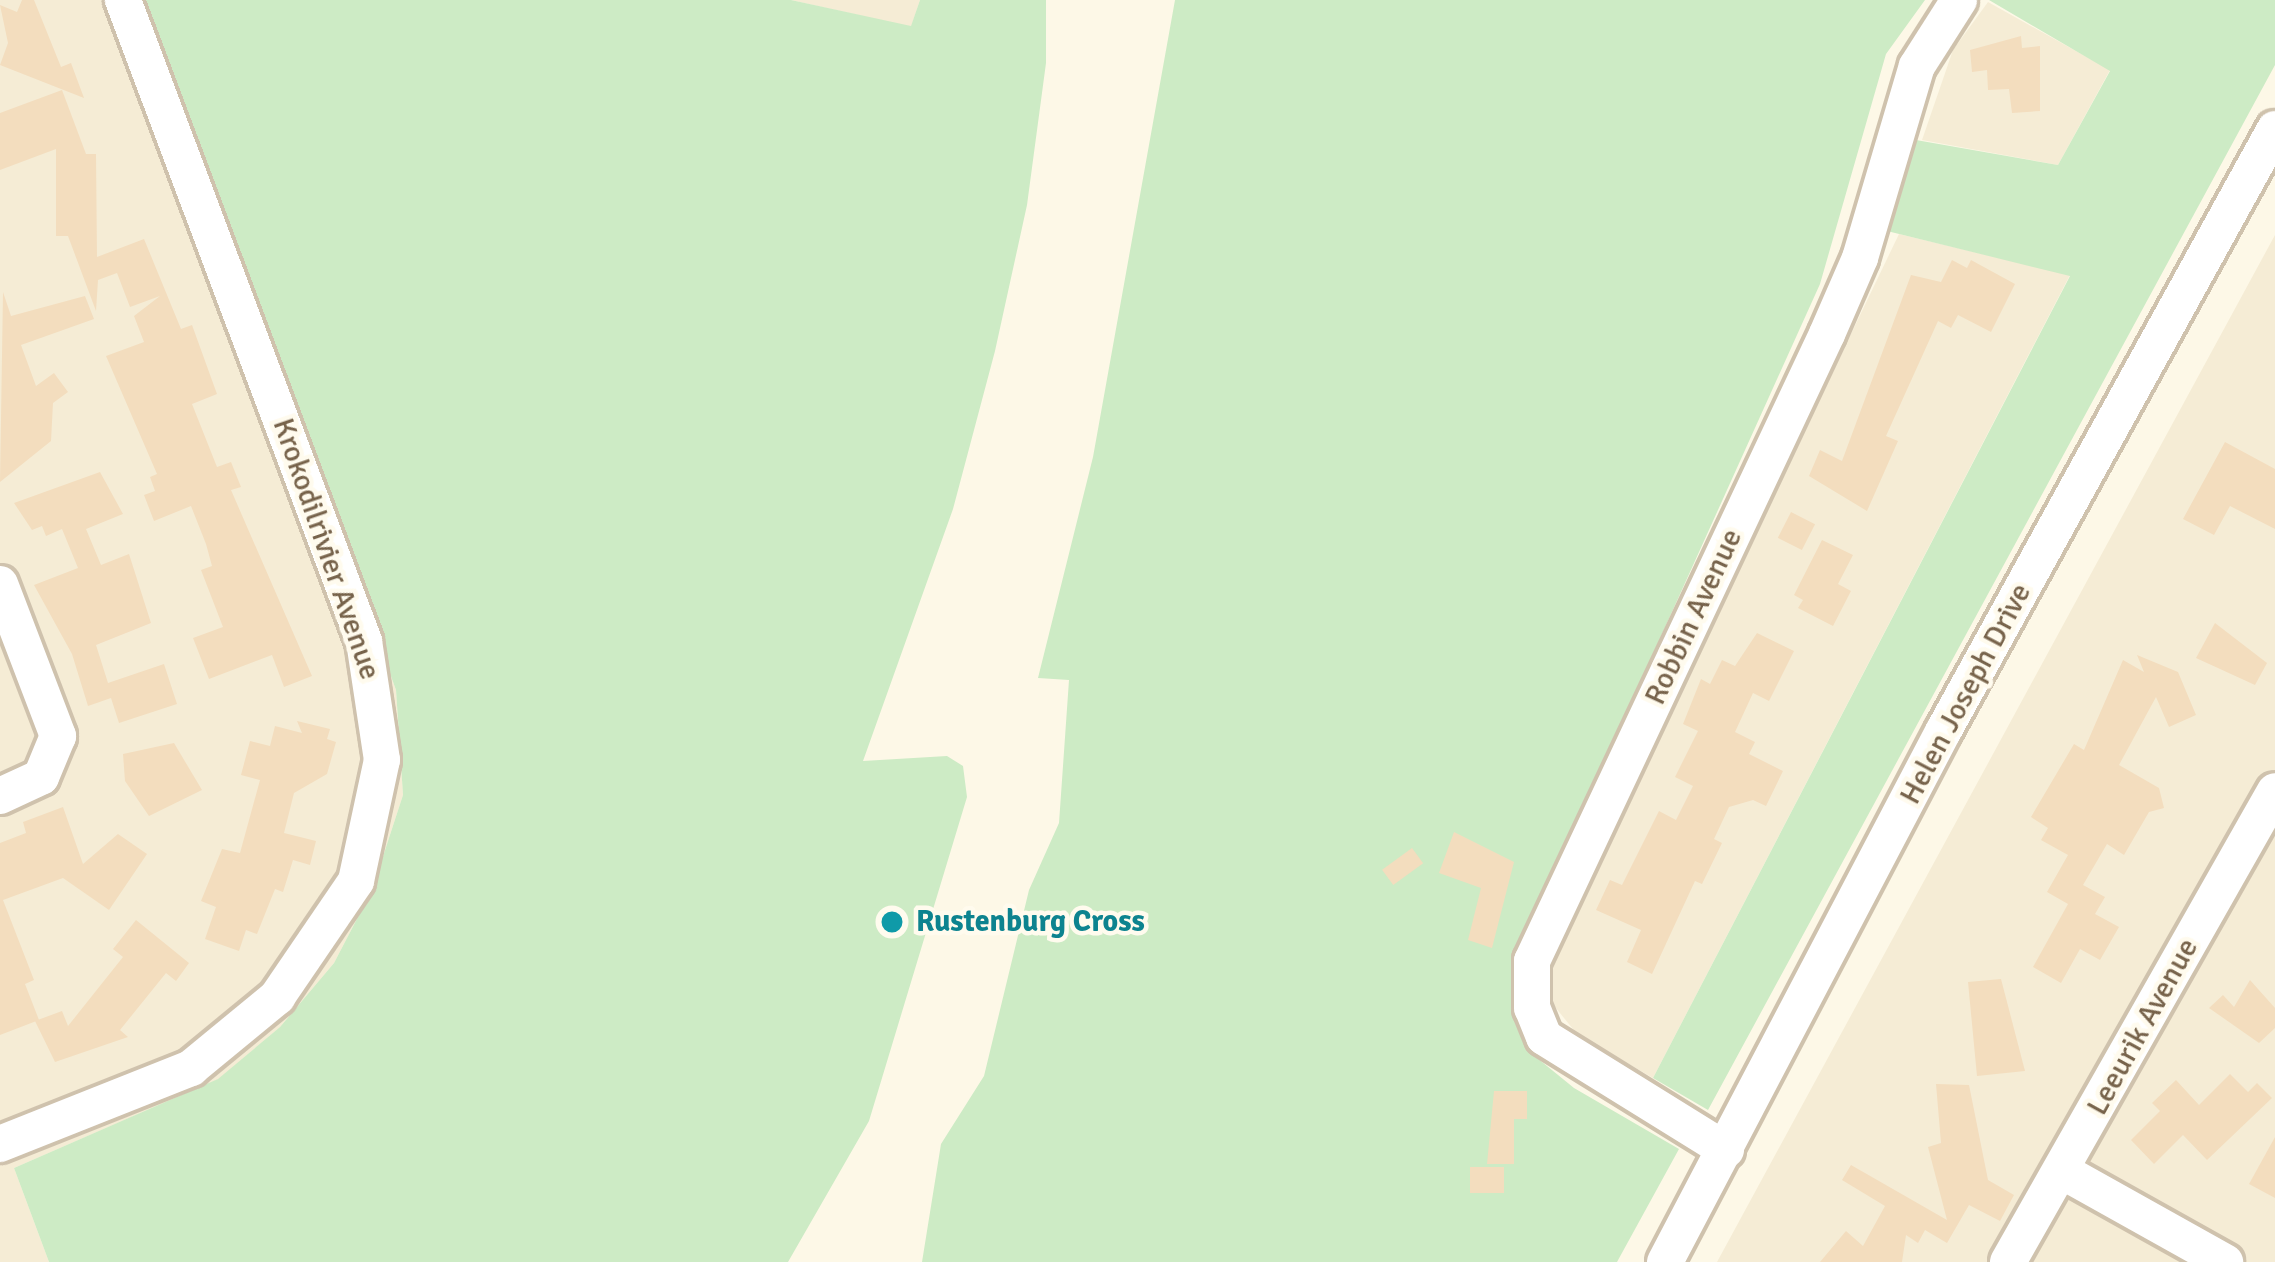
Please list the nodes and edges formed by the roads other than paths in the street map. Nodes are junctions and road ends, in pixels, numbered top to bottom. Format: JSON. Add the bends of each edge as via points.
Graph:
{"nodes":[{"id":1,"x":123,"y":0,"type":"edge"},
{"id":2,"x":1959,"y":0,"type":"edge"},
{"id":3,"x":2275,"y":129,"type":"edge"},
{"id":4,"x":0,"y":584,"type":"edge"},
{"id":5,"x":2275,"y":791,"type":"edge"},
{"id":6,"x":0,"y":796,"type":"edge"},
{"id":7,"x":0,"y":1144,"type":"edge"},
{"id":8,"x":1726,"y":1150,"type":"junction"},
{"id":9,"x":2062,"y":1171,"type":"junction"},
{"id":10,"x":1665,"y":1262,"type":"edge"},
{"id":11,"x":2008,"y":1262,"type":"edge"},
{"id":12,"x":2225,"y":1262,"type":"edge"}],
"edges":[{"from":1,"to":7,"type":"street","name":"Krokodilrivier Avenue","via":[[364,641],[382,760],[356,881],[277,997],[191,1068]]},
{"from":2,"to":8,"type":"street","name":"Robbin Avenue","via":[[1917,66],[1861,257],[1827,334],[1532,961],[1532,1008],[1544,1037]]},
{"from":3,"to":8,"type":"street","name":"Helen Joseph Drive","via":[[1955,710]]},
{"from":4,"to":6,"type":"street","via":[[58,736],[41,777]]},
{"from":5,"to":9,"type":"street","name":"Leeurik Avenue"},
{"from":8,"to":10,"type":"street","name":"Helen Joseph Drive"},
{"from":9,"to":11,"type":"street","name":"Leeurik Avenue"},
{"from":9,"to":12,"type":"street"}]}
